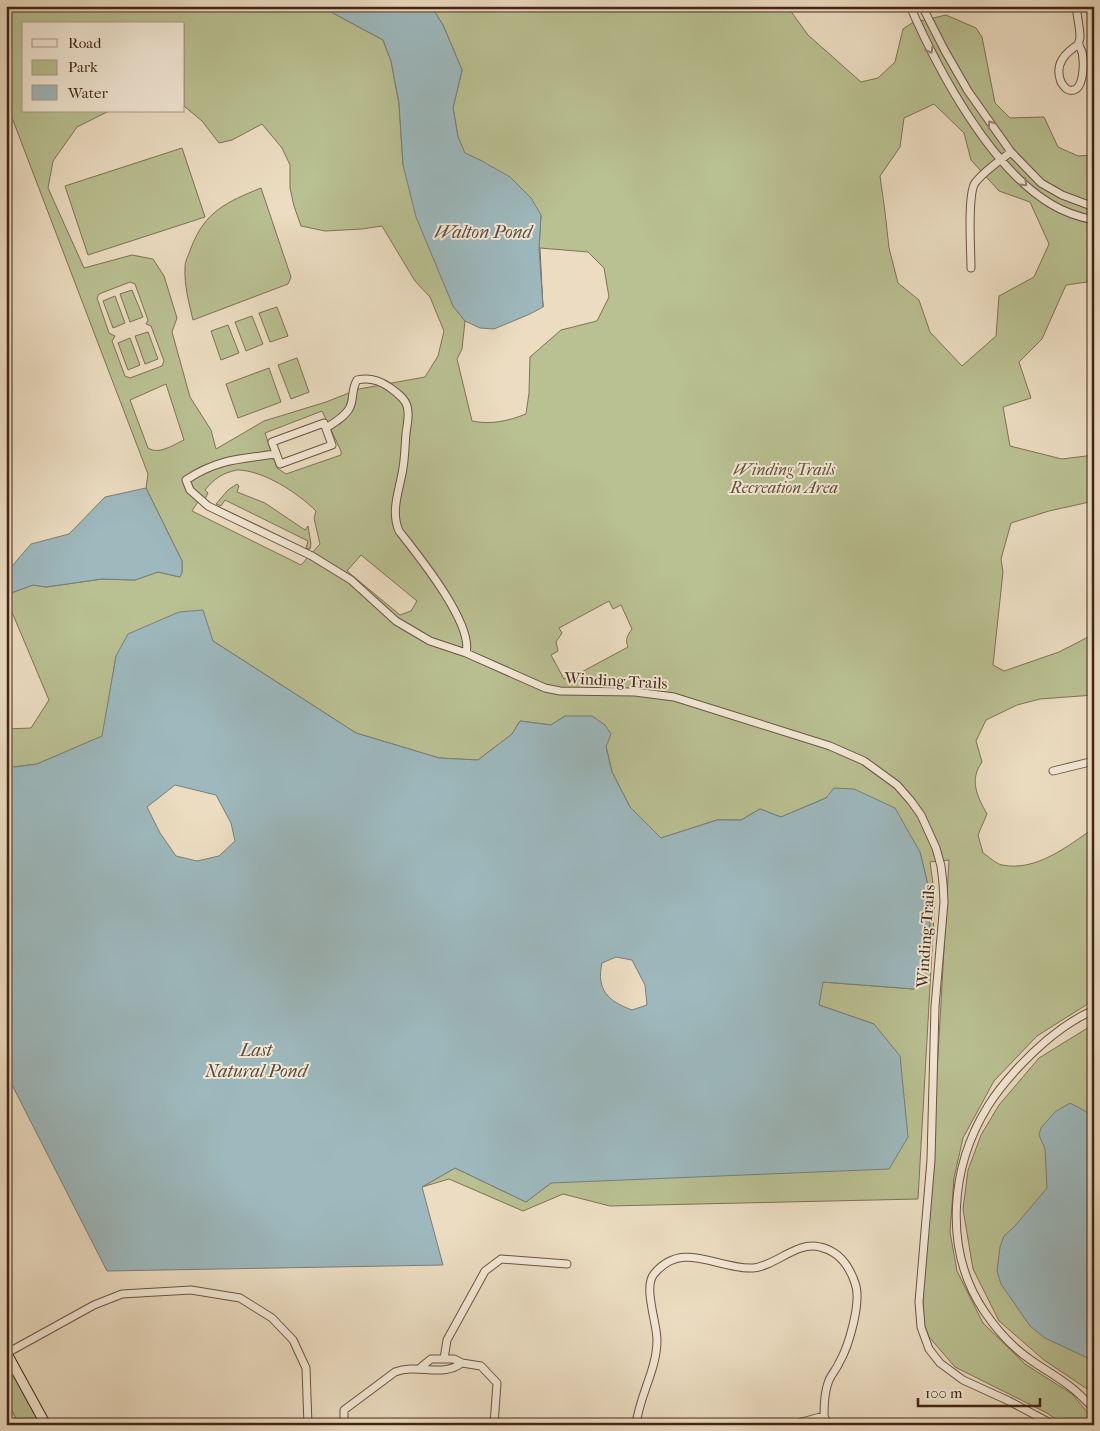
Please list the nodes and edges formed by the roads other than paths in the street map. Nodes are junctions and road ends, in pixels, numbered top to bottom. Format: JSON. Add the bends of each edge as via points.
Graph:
{"nodes":[{"id":1,"x":910,"y":6,"type":"edge"},
{"id":2,"x":922,"y":6,"type":"edge"},
{"id":3,"x":1076,"y":6,"type":"edge"},
{"id":4,"x":1078,"y":44,"type":"junction"},
{"id":5,"x":1011,"y":152,"type":"junction"},
{"id":6,"x":1001,"y":160,"type":"junction"},
{"id":7,"x":1094,"y":207,"type":"edge"},
{"id":8,"x":1094,"y":220,"type":"edge"},
{"id":9,"x":971,"y":268,"type":"dead end"},
{"id":10,"x":326,"y":428,"type":"junction"},
{"id":11,"x":276,"y":454,"type":"junction"},
{"id":12,"x":466,"y":653,"type":"junction"},
{"id":13,"x":1094,"y":761,"type":"edge"},
{"id":14,"x":1053,"y":771,"type":"dead end"},
{"id":15,"x":1093,"y":1010,"type":"edge"},
{"id":16,"x":567,"y":1264,"type":"dead end"},
{"id":17,"x":7,"y":1352,"type":"edge"},
{"id":18,"x":444,"y":1358,"type":"junction"},
{"id":19,"x":462,"y":1363,"type":"junction"},
{"id":20,"x":420,"y":1368,"type":"junction"},
{"id":21,"x":1094,"y":1409,"type":"edge"},
{"id":22,"x":824,"y":1416,"type":"junction"},
{"id":23,"x":46,"y":1425,"type":"edge"},
{"id":24,"x":308,"y":1425,"type":"edge"},
{"id":25,"x":344,"y":1425,"type":"edge"},
{"id":26,"x":494,"y":1425,"type":"edge"},
{"id":27,"x":636,"y":1425,"type":"edge"},
{"id":28,"x":790,"y":1425,"type":"edge"},
{"id":29,"x":828,"y":1425,"type":"edge"},
{"id":30,"x":1054,"y":1425,"type":"edge"}],
"edges":[{"from":1,"to":6,"type":"street","one_way":true,"via":[[948,82]]},
{"from":5,"to":2,"type":"street","one_way":true,"via":[[968,91]]},
{"from":3,"to":4,"type":"street"},
{"from":4,"to":4,"type":"street","via":[[1068,51],[1058,68],[1063,86],[1069,90],[1078,87],[1082,80],[1082,55]]},
{"from":5,"to":6,"type":"street"},
{"from":5,"to":7,"type":"street","via":[[1042,183],[1062,195]]},
{"from":6,"to":8,"type":"street","one_way":true,"via":[[1025,185],[1051,204]]},
{"from":6,"to":9,"type":"street","via":[[974,184]]},
{"from":10,"to":11,"type":"street","via":[[324,424],[272,442]]},
{"from":10,"to":11,"type":"street","name":"Winding Trails","via":[[332,445],[280,464]]},
{"from":10,"to":12,"type":"street","via":[[350,407],[357,380],[369,378],[382,383],[404,400],[408,418],[395,522],[447,596],[467,643]]},
{"from":11,"to":12,"type":"street","name":"Winding Trails","via":[[226,460],[186,480],[190,490],[208,506],[312,556],[351,580],[396,621],[430,641]]},
{"from":12,"to":30,"type":"street","name":"Winding Trails","via":[[546,688],[674,697],[830,746],[879,771],[911,801],[930,832],[944,883],[934,1006],[930,1160],[919,1302],[921,1327],[929,1349],[963,1380]]},
{"from":13,"to":14,"type":"street"},
{"from":15,"to":21,"type":"street","via":[[1032,1052],[988,1105],[964,1162],[956,1208],[961,1260],[969,1284],[984,1310],[1007,1341],[1071,1387]]},
{"from":16,"to":18,"type":"street","via":[[501,1259],[486,1271],[447,1340]]},
{"from":17,"to":23,"type":"street"},
{"from":17,"to":24,"type":"street","via":[[94,1305],[122,1294],[192,1290],[240,1298],[272,1318],[293,1340],[306,1368]]},
{"from":18,"to":19,"type":"street","via":[[454,1358]]},
{"from":18,"to":20,"type":"street","via":[[431,1359]]},
{"from":19,"to":20,"type":"street","via":[[442,1370]]},
{"from":19,"to":26,"type":"street","via":[[482,1366],[496,1382]]},
{"from":20,"to":25,"type":"street","via":[[395,1372],[344,1410]]},
{"from":22,"to":27,"type":"street","via":[[828,1381],[850,1341],[856,1285],[848,1267],[835,1252],[818,1246],[802,1247],[769,1264],[753,1268],[689,1256],[675,1258],[661,1266],[652,1276],[649,1293],[657,1341],[654,1362],[637,1412]]},
{"from":22,"to":28,"type":"street"},
{"from":22,"to":29,"type":"street"}]}
